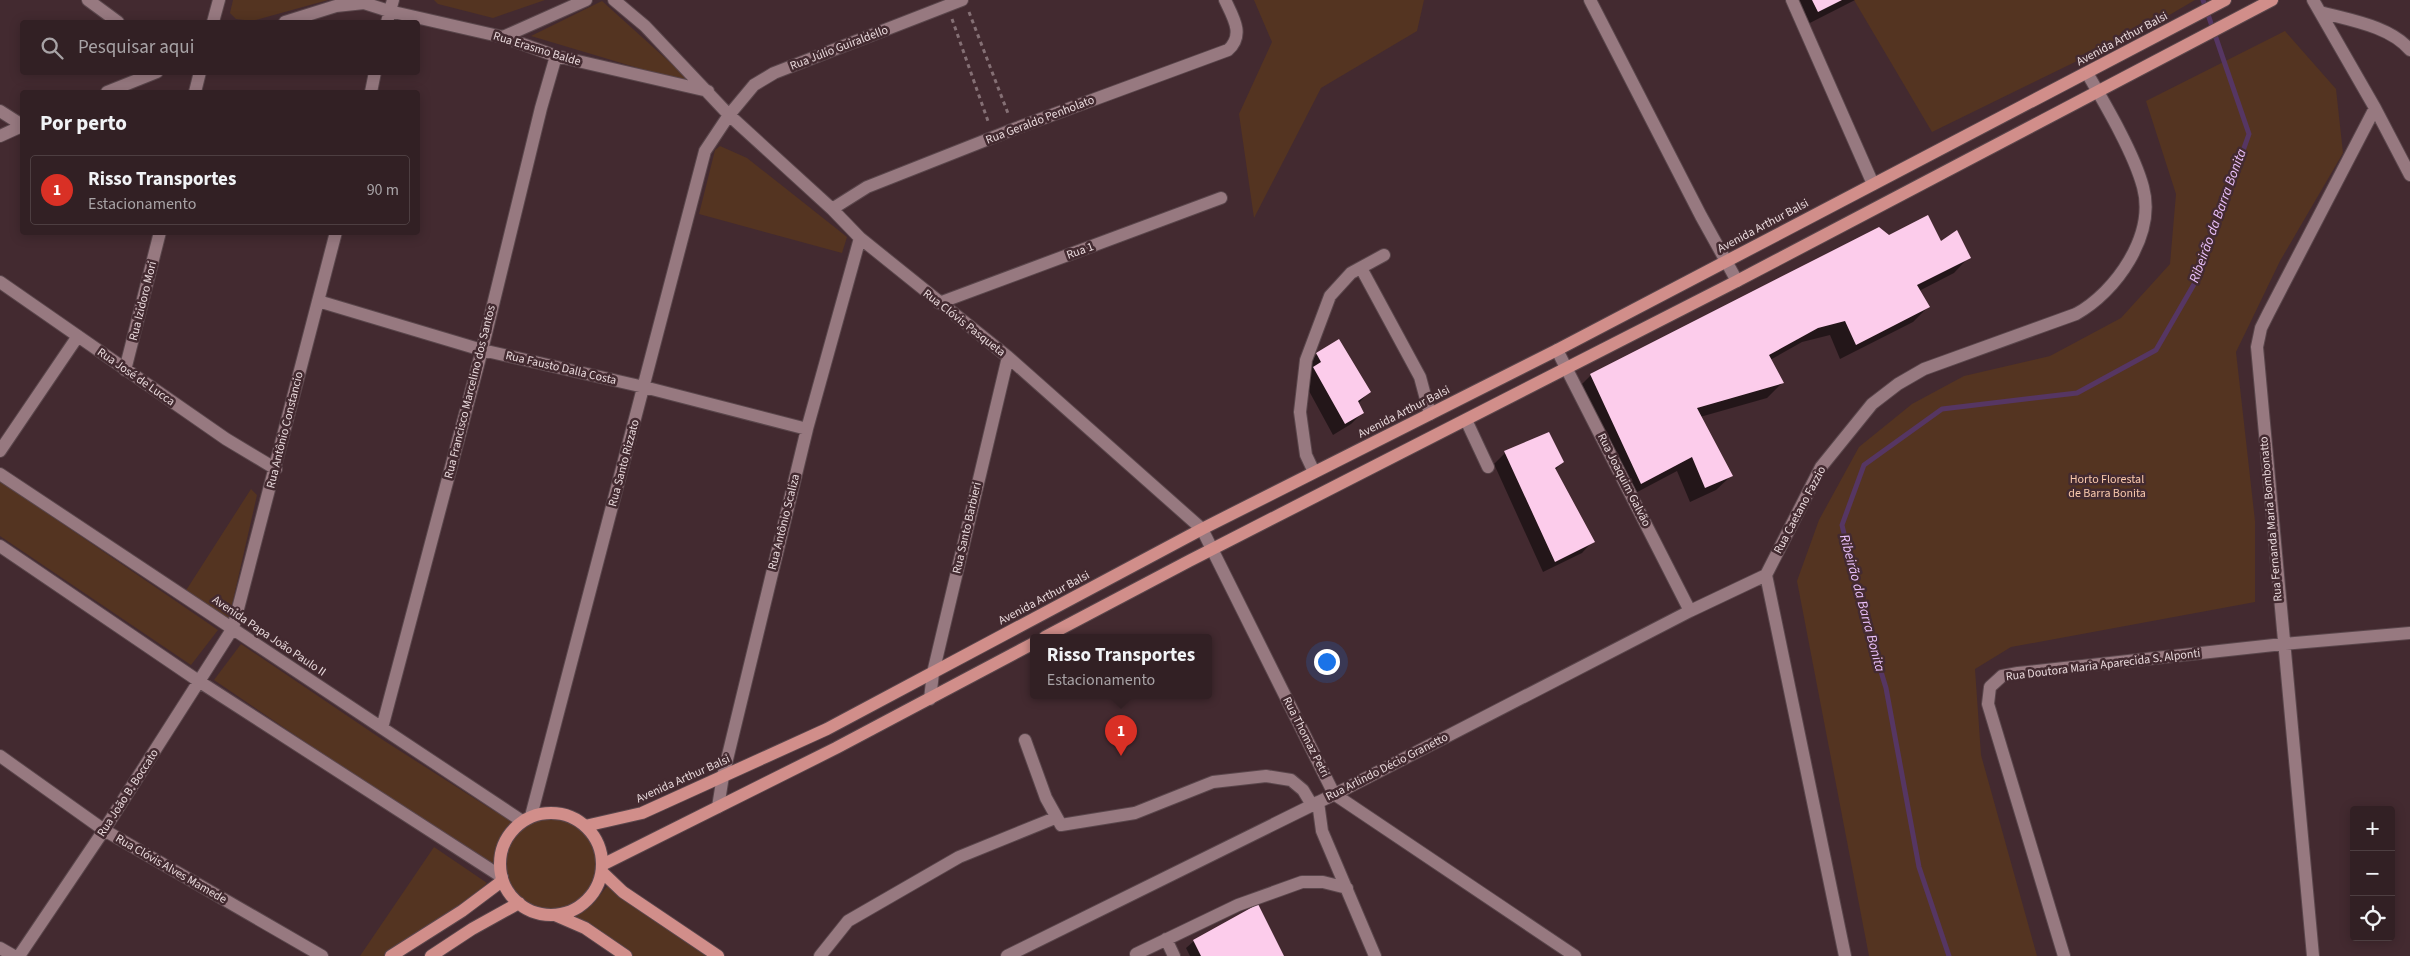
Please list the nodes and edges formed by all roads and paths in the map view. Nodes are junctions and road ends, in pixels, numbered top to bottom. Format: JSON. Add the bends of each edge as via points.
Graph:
{"nodes":[{"id":1,"x":88,"y":0,"type":"edge"},
{"id":2,"x":219,"y":0,"type":"edge"},
{"id":3,"x":586,"y":0,"type":"edge"},
{"id":4,"x":614,"y":0,"type":"edge"},
{"id":5,"x":1225,"y":0,"type":"edge"},
{"id":6,"x":1590,"y":0,"type":"edge"},
{"id":7,"x":1792,"y":0,"type":"edge"},
{"id":8,"x":2272,"y":0,"type":"edge"},
{"id":9,"x":2313,"y":0,"type":"edge"},
{"id":10,"x":2221,"y":2,"type":"edge"},
{"id":11,"x":965,"y":5,"type":"edge"},
{"id":12,"x":947,"y":6,"type":"junction"},
{"id":13,"x":390,"y":11,"type":"edge"},
{"id":14,"x":2320,"y":12,"type":"junction"},
{"id":15,"x":115,"y":20,"type":"edge"},
{"id":16,"x":214,"y":20,"type":"edge"},
{"id":17,"x":291,"y":20,"type":"edge"},
{"id":18,"x":503,"y":37,"type":"junction"},
{"id":19,"x":2410,"y":50,"type":"edge"},
{"id":20,"x":556,"y":56,"type":"junction"},
{"id":21,"x":2087,"y":73,"type":"junction"},
{"id":22,"x":150,"y":75,"type":"edge"},
{"id":23,"x":199,"y":75,"type":"edge"},
{"id":24,"x":374,"y":75,"type":"edge"},
{"id":25,"x":112,"y":90,"type":"edge"},
{"id":26,"x":196,"y":90,"type":"edge"},
{"id":27,"x":371,"y":90,"type":"edge"},
{"id":28,"x":708,"y":92,"type":"junction"},
{"id":29,"x":2098,"y":92,"type":"junction"},
{"id":30,"x":2375,"y":108,"type":"junction"},
{"id":31,"x":0,"y":111,"type":"edge"},
{"id":32,"x":729,"y":115,"type":"junction"},
{"id":33,"x":20,"y":125,"type":"edge"},
{"id":34,"x":20,"y":127,"type":"edge"},
{"id":35,"x":1014,"y":129,"type":"junction"},
{"id":36,"x":0,"y":136,"type":"edge"},
{"id":37,"x":993,"y":137,"type":"junction"},
{"id":38,"x":2406,"y":155,"type":"edge"},
{"id":39,"x":2410,"y":175,"type":"edge"},
{"id":40,"x":1873,"y":184,"type":"junction"},
{"id":41,"x":1221,"y":198,"type":"dead end"},
{"id":42,"x":832,"y":209,"type":"junction"},
{"id":43,"x":159,"y":235,"type":"edge"},
{"id":44,"x":335,"y":235,"type":"edge"},
{"id":45,"x":860,"y":238,"type":"junction"},
{"id":46,"x":1384,"y":255,"type":"dead end"},
{"id":47,"x":1726,"y":260,"type":"junction"},
{"id":48,"x":1360,"y":268,"type":"junction"},
{"id":49,"x":1737,"y":281,"type":"junction"},
{"id":50,"x":0,"y":282,"type":"edge"},
{"id":51,"x":318,"y":301,"type":"junction"},
{"id":52,"x":939,"y":303,"type":"junction"},
{"id":53,"x":78,"y":336,"type":"junction"},
{"id":54,"x":482,"y":350,"type":"junction"},
{"id":55,"x":1558,"y":350,"type":"junction"},
{"id":56,"x":1008,"y":357,"type":"junction"},
{"id":57,"x":1568,"y":369,"type":"junction"},
{"id":58,"x":125,"y":370,"type":"junction"},
{"id":59,"x":644,"y":387,"type":"junction"},
{"id":60,"x":1430,"y":414,"type":"junction"},
{"id":61,"x":1466,"y":420,"type":"junction"},
{"id":62,"x":806,"y":429,"type":"junction"},
{"id":63,"x":0,"y":451,"type":"edge"},
{"id":64,"x":1488,"y":467,"type":"dead end"},
{"id":65,"x":276,"y":469,"type":"junction"},
{"id":66,"x":1314,"y":472,"type":"junction"},
{"id":67,"x":0,"y":474,"type":"edge"},
{"id":68,"x":1323,"y":492,"type":"junction"},
{"id":69,"x":1202,"y":529,"type":"junction"},
{"id":70,"x":0,"y":546,"type":"edge"},
{"id":71,"x":1212,"y":549,"type":"junction"},
{"id":72,"x":1766,"y":575,"type":"junction"},
{"id":73,"x":1690,"y":611,"type":"junction"},
{"id":74,"x":233,"y":628,"type":"junction"},
{"id":75,"x":2410,"y":633,"type":"edge"},
{"id":76,"x":1051,"y":634,"type":"edge"},
{"id":77,"x":2283,"y":644,"type":"junction"},
{"id":78,"x":1030,"y":645,"type":"edge"},
{"id":79,"x":933,"y":673,"type":"junction"},
{"id":80,"x":200,"y":682,"type":"junction"},
{"id":81,"x":930,"y":699,"type":"junction"},
{"id":82,"x":382,"y":728,"type":"junction"},
{"id":83,"x":1025,"y":740,"type":"dead end"},
{"id":84,"x":0,"y":756,"type":"edge"},
{"id":85,"x":723,"y":776,"type":"junction"},
{"id":86,"x":1334,"y":794,"type":"junction"},
{"id":87,"x":1311,"y":806,"type":"junction"},
{"id":88,"x":718,"y":807,"type":"junction"},
{"id":89,"x":1055,"y":818,"type":"junction"},
{"id":90,"x":527,"y":819,"type":"junction"},
{"id":91,"x":585,"y":826,"type":"junction"},
{"id":92,"x":104,"y":830,"type":"junction"},
{"id":93,"x":1322,"y":831,"type":"junction"},
{"id":94,"x":602,"y":869,"type":"junction"},
{"id":95,"x":502,"y":879,"type":"junction"},
{"id":96,"x":1346,"y":888,"type":"junction"},
{"id":97,"x":519,"y":903,"type":"junction"},
{"id":98,"x":554,"y":915,"type":"junction"},
{"id":99,"x":1166,"y":939,"type":"junction"},
{"id":100,"x":0,"y":948,"type":"edge"},
{"id":101,"x":1136,"y":954,"type":"dead end"},
{"id":102,"x":14,"y":956,"type":"edge"},
{"id":103,"x":19,"y":956,"type":"edge"},
{"id":104,"x":322,"y":956,"type":"edge"},
{"id":105,"x":391,"y":956,"type":"edge"},
{"id":106,"x":431,"y":956,"type":"edge"},
{"id":107,"x":626,"y":956,"type":"edge"},
{"id":108,"x":718,"y":956,"type":"edge"},
{"id":109,"x":820,"y":956,"type":"edge"},
{"id":110,"x":1007,"y":956,"type":"edge"},
{"id":111,"x":1174,"y":956,"type":"edge"},
{"id":112,"x":1375,"y":956,"type":"edge"},
{"id":113,"x":1575,"y":956,"type":"edge"},
{"id":114,"x":1845,"y":956,"type":"edge"},
{"id":115,"x":2064,"y":956,"type":"edge"},
{"id":116,"x":2313,"y":956,"type":"edge"}],
"edges":[{"from":1,"to":15,"type":"street"},
{"from":2,"to":16,"type":"street"},
{"from":3,"to":18,"type":"street"},
{"from":4,"to":28,"type":"street","via":[[645,26]]},
{"from":5,"to":35,"type":"street","name":"Rua Geraldo Penholato","via":[[1238,27],[1236,40],[1228,50]]},
{"from":6,"to":47,"type":"street"},
{"from":7,"to":40,"type":"street"},
{"from":8,"to":29,"type":"main road"},
{"from":9,"to":14,"type":"street"},
{"from":10,"to":21,"type":"main road","name":"Avenida Arthur Balsi"},
{"from":11,"to":12,"type":"street","name":"Rua Júlio Guiraldello"},
{"from":11,"to":35,"type":"path"},
{"from":12,"to":32,"type":"street","name":"Rua Júlio Guiraldello","via":[[774,73],[754,85]]},
{"from":12,"to":37,"type":"path"},
{"from":13,"to":17,"type":"street","name":"Rua Erasmo Balde","via":[[364,3],[336,6]]},
{"from":13,"to":18,"type":"street","name":"Rua Erasmo Balde"},
{"from":14,"to":19,"type":"street","via":[[2371,26],[2404,43]]},
{"from":14,"to":30,"type":"street"},
{"from":18,"to":20,"type":"street","name":"Rua Erasmo Balde"},
{"from":20,"to":28,"type":"street","name":"Rua Erasmo Balde"},
{"from":20,"to":54,"type":"street","name":"Rua Francisco Marcelino dos Santos"},
{"from":21,"to":29,"type":"street","name":"Rua Caetano Fazzio"},
{"from":21,"to":40,"type":"main road","name":"Avenida Arthur Balsi"},
{"from":22,"to":25,"type":"street"},
{"from":23,"to":26,"type":"street"},
{"from":24,"to":27,"type":"street"},
{"from":28,"to":32,"type":"street"},
{"from":29,"to":49,"type":"main road"},
{"from":29,"to":72,"type":"street","name":"Rua Caetano Fazzio","via":[[2136,168],[2145,201],[2141,230],[2118,280],[2091,306],[2076,314],[1924,369],[1872,404],[1821,468]]},
{"from":30,"to":38,"type":"street"},
{"from":30,"to":77,"type":"street","name":"Rua Fernanda Maria Bombonatto","via":[[2261,328],[2257,347]]},
{"from":31,"to":33,"type":"street"},
{"from":32,"to":42,"type":"street","name":"Rua Clóvis Pasqueta"},
{"from":32,"to":59,"type":"street","name":"Rua Santo Rizzato","via":[[705,151]]},
{"from":34,"to":36,"type":"street"},
{"from":35,"to":37,"type":"street","name":"Rua Geraldo Penholato"},
{"from":37,"to":42,"type":"street","name":"Rua Geraldo Penholato","via":[[868,187]]},
{"from":38,"to":39,"type":"street"},
{"from":40,"to":47,"type":"main road","name":"Avenida Arthur Balsi"},
{"from":41,"to":52,"type":"street","name":"Rua 1"},
{"from":42,"to":45,"type":"street","name":"Rua Clóvis Pasqueta"},
{"from":43,"to":58,"type":"street","name":"Rua Izidoro Mori"},
{"from":44,"to":51,"type":"street","name":"Rua Antônio Constancio"},
{"from":45,"to":52,"type":"street","name":"Rua Clóvis Pasqueta"},
{"from":45,"to":62,"type":"street","name":"Rua Antônio Scaliza"},
{"from":46,"to":48,"type":"street"},
{"from":47,"to":49,"type":"street"},
{"from":47,"to":55,"type":"main road","name":"Avenida Arthur Balsi"},
{"from":48,"to":60,"type":"street","via":[[1420,377]]},
{"from":48,"to":66,"type":"street","via":[[1330,296],[1306,360],[1300,412],[1306,455]]},
{"from":49,"to":57,"type":"main road"},
{"from":50,"to":53,"type":"street","name":"Rua José de Lucca"},
{"from":51,"to":54,"type":"street","name":"Rua Fausto Dalla Costa"},
{"from":51,"to":65,"type":"street","name":"Rua Antônio Constancio"},
{"from":52,"to":56,"type":"street","name":"Rua Clóvis Pasqueta"},
{"from":53,"to":58,"type":"street","name":"Rua José de Lucca"},
{"from":53,"to":63,"type":"street"},
{"from":54,"to":59,"type":"street","name":"Rua Fausto Dalla Costa"},
{"from":54,"to":82,"type":"street","name":"Rua Francisco Marcelino dos Santos"},
{"from":55,"to":57,"type":"street","name":"Rua Joaquim Galvão"},
{"from":55,"to":60,"type":"main road","name":"Avenida Arthur Balsi"},
{"from":56,"to":69,"type":"street","name":"Rua Clóvis Pasqueta"},
{"from":56,"to":79,"type":"street","name":"Rua Santo Barbieri"},
{"from":57,"to":61,"type":"main road"},
{"from":57,"to":73,"type":"street","name":"Rua Joaquim Galvão"},
{"from":58,"to":65,"type":"street","name":"Rua José de Lucca"},
{"from":59,"to":62,"type":"street","name":"Rua Fausto Dalla Costa"},
{"from":59,"to":90,"type":"street","name":"Rua Santo Rizzato"},
{"from":60,"to":66,"type":"main road","name":"Avenida Arthur Balsi"},
{"from":61,"to":64,"type":"street"},
{"from":61,"to":68,"type":"main road"},
{"from":62,"to":85,"type":"street","name":"Rua Antônio Scaliza"},
{"from":65,"to":74,"type":"street","name":"Rua Antônio Constancio"},
{"from":66,"to":68,"type":"main road"},
{"from":66,"to":69,"type":"main road","name":"Avenida Arthur Balsi"},
{"from":67,"to":74,"type":"street","name":"Avenida Papa João Paulo II"},
{"from":68,"to":71,"type":"main road"},
{"from":69,"to":71,"type":"street","name":"Rua Thomaz Petri"},
{"from":69,"to":79,"type":"main road","name":"Avenida Arthur Balsi"},
{"from":70,"to":80,"type":"street"},
{"from":71,"to":76,"type":"main road"},
{"from":71,"to":86,"type":"street","name":"Rua Thomaz Petri"},
{"from":72,"to":73,"type":"street","name":"Rua Arlindo Décio Granetto"},
{"from":72,"to":114,"type":"street"},
{"from":73,"to":86,"type":"street","name":"Rua Arlindo Décio Granetto"},
{"from":74,"to":80,"type":"street","name":"Rua João B. Boccato"},
{"from":74,"to":82,"type":"street","name":"Avenida Papa João Paulo II"},
{"from":75,"to":77,"type":"street","name":"Rua Doutora Maria Aparecida S. Alponti"},
{"from":77,"to":115,"type":"street","name":"Rua Doutora Maria Aparecida S. Alponti","via":[[2018,673],[2002,676],[1990,687],[1988,704]]},
{"from":77,"to":116,"type":"street","name":"Rua Fernanda Maria Bombonatto"},
{"from":78,"to":81,"type":"main road"},
{"from":79,"to":81,"type":"street","name":"Rua Santo Barbieri"},
{"from":79,"to":85,"type":"main road","name":"Avenida Arthur Balsi","via":[[827,729]]},
{"from":80,"to":92,"type":"street","name":"Rua João B. Boccato"},
{"from":80,"to":95,"type":"street"},
{"from":81,"to":88,"type":"main road"},
{"from":82,"to":90,"type":"street","name":"Avenida Papa João Paulo II"},
{"from":83,"to":89,"type":"street"},
{"from":84,"to":92,"type":"street","name":"Rua Clóvis Alves Mamede"},
{"from":85,"to":88,"type":"street","name":"Rua Antônio Scaliza"},
{"from":85,"to":91,"type":"main road","name":"Avenida Arthur Balsi","via":[[642,813]]},
{"from":86,"to":87,"type":"street","name":"Rua Arlindo Décio Granetto"},
{"from":86,"to":113,"type":"street","name":"Rua Thomaz Petri"},
{"from":87,"to":89,"type":"street","via":[[1303,790],[1291,780],[1266,776],[1213,782],[1135,813],[1061,825]]},
{"from":87,"to":93,"type":"street"},
{"from":87,"to":93,"type":"street"},
{"from":87,"to":110,"type":"street","name":"Rua Arlindo Décio Granetto"},
{"from":88,"to":94,"type":"main road"},
{"from":89,"to":109,"type":"street","via":[[959,857],[848,921]]},
{"from":90,"to":91,"type":"main road","via":[[554,813],[571,816]]},
{"from":90,"to":95,"type":"main road","via":[[510,833],[502,847],[499,864]]},
{"from":91,"to":94,"type":"main road","via":[[596,839],[602,855]]},
{"from":92,"to":103,"type":"street","name":"Rua João B. Boccato"},
{"from":92,"to":104,"type":"street","name":"Rua Clóvis Alves Mamede"},
{"from":93,"to":96,"type":"street"},
{"from":94,"to":98,"type":"main road","via":[[596,888],[585,901],[571,911]]},
{"from":94,"to":108,"type":"main road","via":[[623,892]]},
{"from":95,"to":97,"type":"main road","via":[[510,895]]},
{"from":95,"to":105,"type":"main road","via":[[462,911]]},
{"from":96,"to":99,"type":"street","via":[[1323,882],[1302,882],[1238,905]]},
{"from":96,"to":112,"type":"street"},
{"from":97,"to":98,"type":"main road","via":[[538,913]]},
{"from":97,"to":106,"type":"main road"},
{"from":98,"to":107,"type":"main road","via":[[585,928]]},
{"from":99,"to":101,"type":"street"},
{"from":99,"to":111,"type":"street"},
{"from":100,"to":102,"type":"street"}]}
